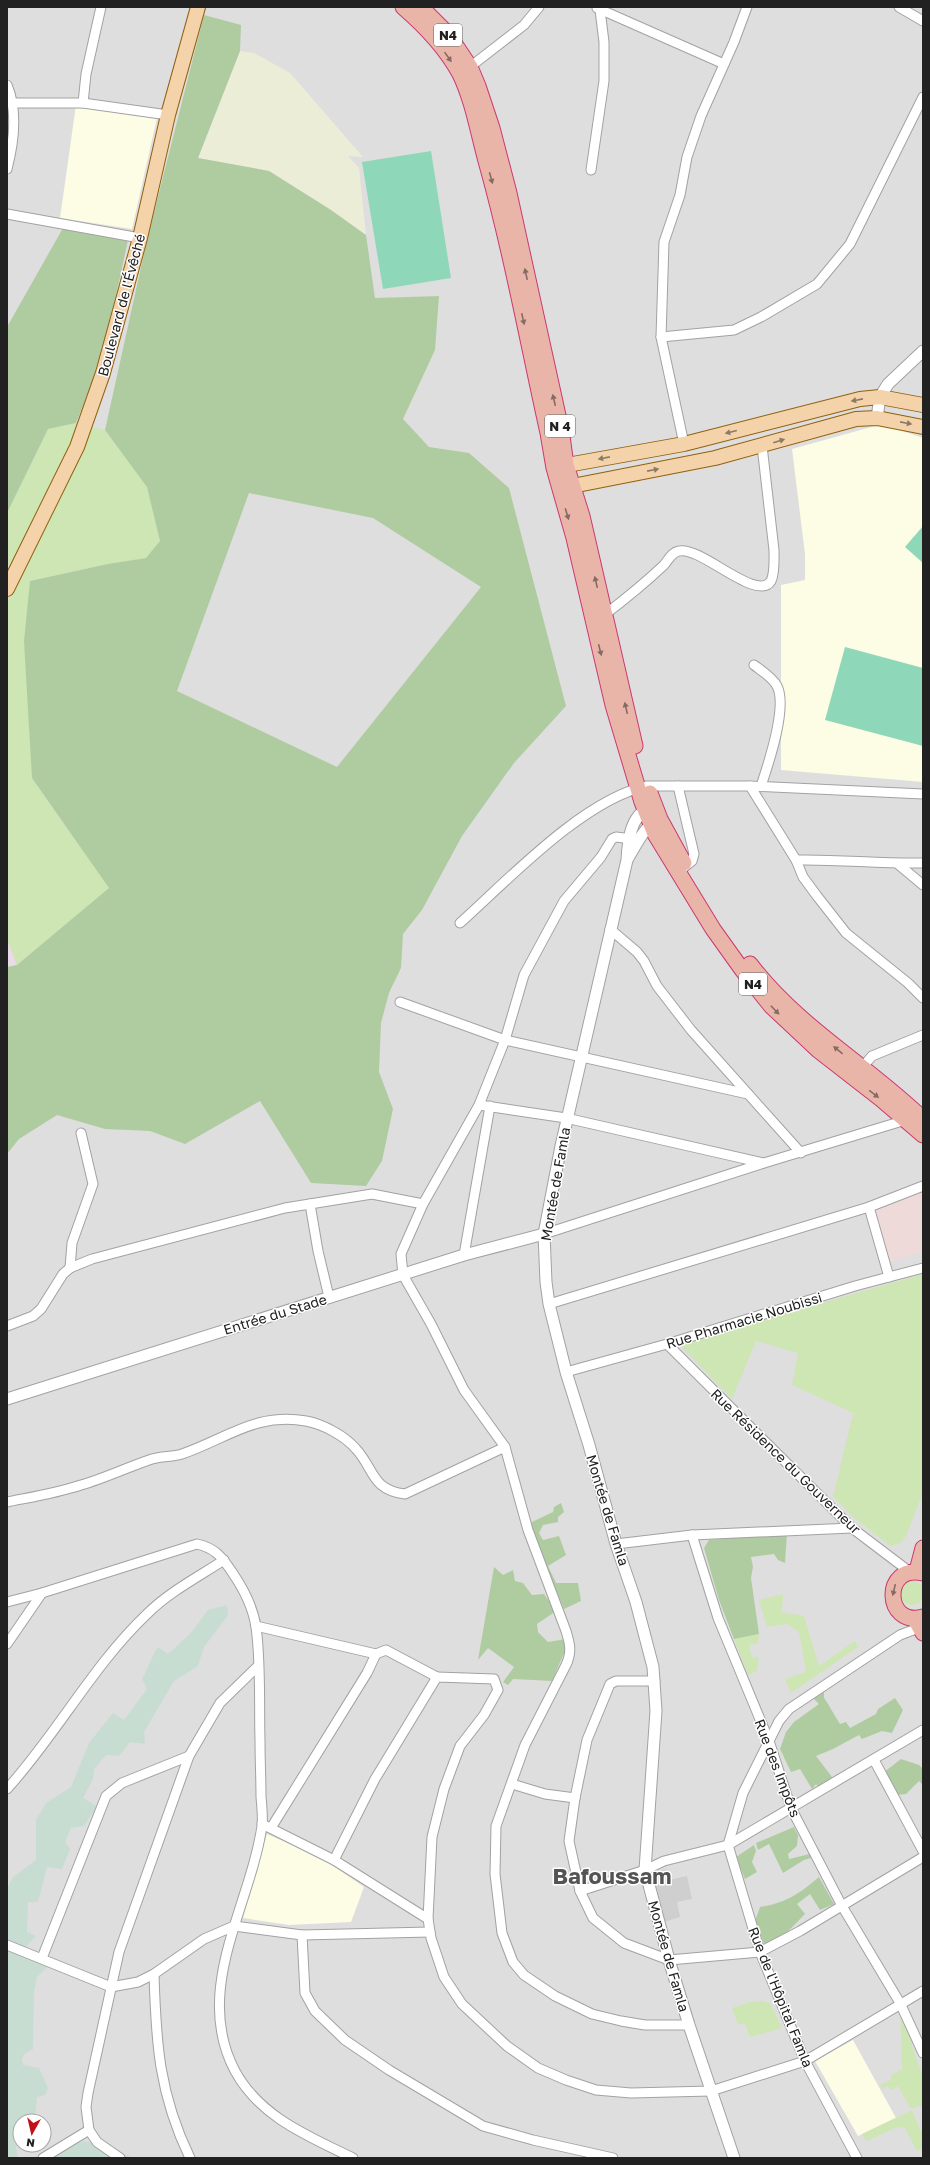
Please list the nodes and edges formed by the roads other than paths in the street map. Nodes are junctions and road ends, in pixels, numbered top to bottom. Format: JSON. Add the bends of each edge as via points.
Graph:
{"nodes":[{"id":1,"x":101,"y":7,"type":"edge"},
{"id":2,"x":198,"y":7,"type":"edge"},
{"id":3,"x":404,"y":7,"type":"edge"},
{"id":4,"x":421,"y":7,"type":"edge"},
{"id":5,"x":539,"y":7,"type":"edge"},
{"id":6,"x":899,"y":7,"type":"edge"},
{"id":7,"x":598,"y":8,"type":"edge"},
{"id":8,"x":744,"y":8,"type":"edge"},
{"id":9,"x":923,"y":21,"type":"edge"},
{"id":10,"x":724,"y":64,"type":"junction"},
{"id":11,"x":465,"y":71,"type":"junction"},
{"id":12,"x":7,"y":85,"type":"edge"},
{"id":13,"x":923,"y":97,"type":"edge"},
{"id":14,"x":14,"y":102,"type":"junction"},
{"id":15,"x":83,"y":102,"type":"junction"},
{"id":16,"x":168,"y":115,"type":"junction"},
{"id":17,"x":7,"y":169,"type":"edge"},
{"id":18,"x":591,"y":170,"type":"dead end"},
{"id":19,"x":7,"y":214,"type":"edge"},
{"id":20,"x":140,"y":238,"type":"junction"},
{"id":21,"x":661,"y":337,"type":"junction"},
{"id":22,"x":923,"y":351,"type":"edge"},
{"id":23,"x":880,"y":397,"type":"junction"},
{"id":24,"x":923,"y":405,"type":"edge"},
{"id":25,"x":877,"y":418,"type":"junction"},
{"id":26,"x":923,"y":427,"type":"edge"},
{"id":27,"x":684,"y":444,"type":"junction"},
{"id":28,"x":762,"y":446,"type":"junction"},
{"id":29,"x":560,"y":466,"type":"junction"},
{"id":30,"x":566,"y":487,"type":"junction"},
{"id":31,"x":7,"y":590,"type":"edge"},
{"id":32,"x":598,"y":619,"type":"junction"},
{"id":33,"x":754,"y":665,"type":"dead end"},
{"id":34,"x":678,"y":786,"type":"junction"},
{"id":35,"x":750,"y":786,"type":"junction"},
{"id":36,"x":761,"y":786,"type":"junction"},
{"id":37,"x":642,"y":787,"type":"junction"},
{"id":38,"x":923,"y":794,"type":"edge"},
{"id":39,"x":652,"y":815,"type":"junction"},
{"id":40,"x":632,"y":842,"type":"junction"},
{"id":41,"x":796,"y":860,"type":"junction"},
{"id":42,"x":923,"y":862,"type":"edge"},
{"id":43,"x":898,"y":864,"type":"junction"},
{"id":44,"x":682,"y":869,"type":"junction"},
{"id":45,"x":923,"y":885,"type":"edge"},
{"id":46,"x":460,"y":923,"type":"dead end"},
{"id":47,"x":610,"y":929,"type":"junction"},
{"id":48,"x":923,"y":998,"type":"edge"},
{"id":49,"x":400,"y":1002,"type":"dead end"},
{"id":50,"x":923,"y":1035,"type":"edge"},
{"id":51,"x":505,"y":1040,"type":"junction"},
{"id":52,"x":581,"y":1057,"type":"junction"},
{"id":53,"x":857,"y":1073,"type":"junction"},
{"id":54,"x":748,"y":1094,"type":"junction"},
{"id":55,"x":479,"y":1105,"type":"junction"},
{"id":56,"x":490,"y":1106,"type":"junction"},
{"id":57,"x":918,"y":1117,"type":"edge"},
{"id":58,"x":566,"y":1118,"type":"junction"},
{"id":59,"x":81,"y":1133,"type":"dead end"},
{"id":60,"x":923,"y":1135,"type":"edge"},
{"id":61,"x":801,"y":1153,"type":"junction"},
{"id":62,"x":764,"y":1163,"type":"junction"},
{"id":63,"x":923,"y":1186,"type":"edge"},
{"id":64,"x":310,"y":1204,"type":"junction"},
{"id":65,"x":423,"y":1204,"type":"junction"},
{"id":66,"x":869,"y":1207,"type":"junction"},
{"id":67,"x":544,"y":1234,"type":"junction"},
{"id":68,"x":464,"y":1255,"type":"junction"},
{"id":69,"x":70,"y":1268,"type":"junction"},
{"id":70,"x":923,"y":1268,"type":"edge"},
{"id":71,"x":403,"y":1275,"type":"junction"},
{"id":72,"x":890,"y":1277,"type":"junction"},
{"id":73,"x":329,"y":1297,"type":"junction"},
{"id":74,"x":549,"y":1304,"type":"junction"},
{"id":75,"x":7,"y":1326,"type":"edge"},
{"id":76,"x":667,"y":1344,"type":"junction"},
{"id":77,"x":566,"y":1372,"type":"junction"},
{"id":78,"x":7,"y":1399,"type":"edge"},
{"id":79,"x":505,"y":1447,"type":"junction"},
{"id":80,"x":7,"y":1502,"type":"edge"},
{"id":81,"x":852,"y":1528,"type":"junction"},
{"id":82,"x":692,"y":1535,"type":"junction"},
{"id":83,"x":616,"y":1544,"type":"junction"},
{"id":84,"x":923,"y":1548,"type":"edge"},
{"id":85,"x":224,"y":1560,"type":"junction"},
{"id":86,"x":917,"y":1572,"type":"edge"},
{"id":87,"x":42,"y":1593,"type":"junction"},
{"id":88,"x":7,"y":1602,"type":"edge"},
{"id":89,"x":921,"y":1624,"type":"edge"},
{"id":90,"x":256,"y":1626,"type":"junction"},
{"id":91,"x":7,"y":1644,"type":"edge"},
{"id":92,"x":376,"y":1654,"type":"junction"},
{"id":93,"x":258,"y":1666,"type":"junction"},
{"id":94,"x":437,"y":1677,"type":"junction"},
{"id":95,"x":655,"y":1681,"type":"junction"},
{"id":96,"x":923,"y":1730,"type":"edge"},
{"id":97,"x":768,"y":1741,"type":"junction"},
{"id":98,"x":189,"y":1756,"type":"junction"},
{"id":99,"x":874,"y":1760,"type":"junction"},
{"id":100,"x":512,"y":1784,"type":"junction"},
{"id":101,"x":7,"y":1789,"type":"edge"},
{"id":102,"x":575,"y":1798,"type":"junction"},
{"id":103,"x":791,"y":1808,"type":"junction"},
{"id":104,"x":266,"y":1826,"type":"junction"},
{"id":105,"x":728,"y":1845,"type":"junction"},
{"id":106,"x":923,"y":1851,"type":"edge"},
{"id":107,"x":923,"y":1857,"type":"edge"},
{"id":108,"x":334,"y":1860,"type":"junction"},
{"id":109,"x":645,"y":1870,"type":"junction"},
{"id":110,"x":580,"y":1890,"type":"junction"},
{"id":111,"x":842,"y":1906,"type":"junction"},
{"id":112,"x":428,"y":1919,"type":"junction"},
{"id":113,"x":234,"y":1926,"type":"junction"},
{"id":114,"x":430,"y":1932,"type":"junction"},
{"id":115,"x":302,"y":1935,"type":"junction"},
{"id":116,"x":7,"y":1945,"type":"edge"},
{"id":117,"x":760,"y":1952,"type":"junction"},
{"id":118,"x":42,"y":1958,"type":"junction"},
{"id":119,"x":669,"y":1960,"type":"junction"},
{"id":120,"x":154,"y":1974,"type":"junction"},
{"id":121,"x":111,"y":1987,"type":"junction"},
{"id":122,"x":923,"y":1991,"type":"edge"},
{"id":123,"x":900,"y":2003,"type":"junction"},
{"id":124,"x":688,"y":2025,"type":"junction"},
{"id":125,"x":923,"y":2053,"type":"edge"},
{"id":126,"x":805,"y":2061,"type":"junction"},
{"id":127,"x":711,"y":2090,"type":"junction"},
{"id":128,"x":89,"y":2130,"type":"junction"},
{"id":129,"x":43,"y":2158,"type":"edge"},
{"id":130,"x":120,"y":2158,"type":"edge"},
{"id":131,"x":190,"y":2158,"type":"edge"},
{"id":132,"x":353,"y":2158,"type":"edge"},
{"id":133,"x":613,"y":2158,"type":"edge"},
{"id":134,"x":734,"y":2158,"type":"edge"},
{"id":135,"x":857,"y":2158,"type":"edge"}],
"edges":[{"from":1,"to":15,"type":"street","via":[[86,74]]},
{"from":2,"to":16,"type":"main road","name":"Boulevard de l'Évêché"},
{"from":3,"to":11,"type":"highway","number":"N 4","one_way":true},
{"from":4,"to":11,"type":"highway","number":"N4","via":[[445,31]]},
{"from":5,"to":11,"type":"street","via":[[524,24]]},
{"from":6,"to":9,"type":"street"},
{"from":7,"to":10,"type":"street"},
{"from":7,"to":18,"type":"street","via":[[604,42],[604,81]]},
{"from":8,"to":10,"type":"street"},
{"from":10,"to":21,"type":"street","via":[[689,150],[680,195],[665,235]]},
{"from":11,"to":29,"type":"highway","number":"N 4","via":[[471,104],[499,209],[548,433]]},
{"from":12,"to":14,"type":"street"},
{"from":13,"to":21,"type":"street","via":[[852,241],[817,284],[734,330]]},
{"from":14,"to":15,"type":"street"},
{"from":14,"to":17,"type":"street","via":[[13,134]]},
{"from":15,"to":16,"type":"street"},
{"from":16,"to":20,"type":"main road","name":"Boulevard de l'Évêché"},
{"from":19,"to":20,"type":"street"},
{"from":20,"to":31,"type":"main road","name":"Boulevard de l'Évêché","via":[[104,373],[84,430]]},
{"from":21,"to":27,"type":"street"},
{"from":22,"to":23,"type":"street","via":[[888,384]]},
{"from":23,"to":24,"type":"main road"},
{"from":23,"to":25,"type":"street"},
{"from":23,"to":27,"type":"main road","one_way":true,"via":[[860,398]]},
{"from":25,"to":26,"type":"main road","one_way":true},
{"from":28,"to":25,"type":"main road","one_way":true,"via":[[821,428]]},
{"from":27,"to":29,"type":"main road","one_way":true},
{"from":30,"to":28,"type":"main road","one_way":true,"via":[[715,458]]},
{"from":28,"to":32,"type":"street","via":[[774,550],[771,581],[767,584],[752,584],[739,580],[704,556],[682,550],[674,553],[658,570]]},
{"from":29,"to":30,"type":"highway","number":"N 4"},
{"from":30,"to":32,"type":"highway","number":"N 4","via":[[574,538]]},
{"from":32,"to":37,"type":"highway","number":"N 4","via":[[613,705]]},
{"from":33,"to":36,"type":"street","via":[[778,686],[779,699],[776,736]]},
{"from":34,"to":35,"type":"street"},
{"from":34,"to":37,"type":"street"},
{"from":34,"to":44,"type":"street","via":[[694,854],[692,861]]},
{"from":35,"to":36,"type":"street"},
{"from":35,"to":41,"type":"street"},
{"from":36,"to":38,"type":"street"},
{"from":37,"to":39,"type":"highway","number":"N4"},
{"from":37,"to":46,"type":"street","via":[[604,804],[561,833]]},
{"from":39,"to":40,"type":"street"},
{"from":39,"to":40,"type":"street","name":"Montée de Famla","via":[[634,823]]},
{"from":39,"to":44,"type":"highway","number":"N4"},
{"from":40,"to":47,"type":"street","name":"Montée de Famla"},
{"from":40,"to":51,"type":"street","via":[[621,837],[612,839],[601,857],[564,901],[524,975]]},
{"from":41,"to":43,"type":"street","via":[[830,859]]},
{"from":41,"to":48,"type":"street","via":[[803,877],[846,933]]},
{"from":42,"to":43,"type":"street"},
{"from":43,"to":45,"type":"street"},
{"from":44,"to":53,"type":"highway","number":"N4","via":[[713,929],[757,989],[800,1035]]},
{"from":47,"to":52,"type":"street","name":"Montée de Famla"},
{"from":47,"to":54,"type":"street","via":[[637,952],[657,986],[674,1008]]},
{"from":49,"to":51,"type":"street"},
{"from":50,"to":53,"type":"street","via":[[872,1056]]},
{"from":51,"to":52,"type":"street"},
{"from":51,"to":55,"type":"street"},
{"from":52,"to":54,"type":"street"},
{"from":52,"to":58,"type":"street","name":"Montée de Famla"},
{"from":53,"to":57,"type":"highway","number":"N4"},
{"from":54,"to":61,"type":"street"},
{"from":55,"to":56,"type":"street"},
{"from":55,"to":65,"type":"street"},
{"from":56,"to":58,"type":"street"},
{"from":56,"to":68,"type":"street"},
{"from":57,"to":60,"type":"highway","number":"N4"},
{"from":57,"to":61,"type":"street"},
{"from":58,"to":62,"type":"street"},
{"from":58,"to":67,"type":"street","name":"Montée de Famla"},
{"from":59,"to":69,"type":"street","via":[[94,1184],[72,1243]]},
{"from":61,"to":62,"type":"street"},
{"from":62,"to":67,"type":"street"},
{"from":63,"to":66,"type":"street"},
{"from":64,"to":65,"type":"street","via":[[372,1194]]},
{"from":64,"to":69,"type":"street","via":[[285,1208],[119,1251]]},
{"from":64,"to":73,"type":"street"},
{"from":65,"to":71,"type":"street","via":[[401,1254]]},
{"from":66,"to":72,"type":"street"},
{"from":66,"to":74,"type":"street"},
{"from":67,"to":68,"type":"street","name":"Entrée du Stade"},
{"from":67,"to":74,"type":"street","name":"Montée de Famla"},
{"from":68,"to":71,"type":"street","name":"Entrée du Stade"},
{"from":69,"to":75,"type":"street","via":[[63,1274],[41,1309],[22,1322]]},
{"from":70,"to":72,"type":"street","name":"Rue Pharmacie Noubissi"},
{"from":71,"to":73,"type":"street","name":"Entrée du Stade"},
{"from":71,"to":79,"type":"street","via":[[464,1390]]},
{"from":72,"to":76,"type":"street","name":"Rue Pharmacie Noubissi"},
{"from":73,"to":78,"type":"street","name":"Entrée du Stade"},
{"from":74,"to":77,"type":"street","name":"Montée de Famla"},
{"from":76,"to":77,"type":"street","name":"Rue Pharmacie Noubissi"},
{"from":76,"to":81,"type":"street","name":"Rue Résidence du Gouverneur"},
{"from":77,"to":83,"type":"street","name":"Montée de Famla"},
{"from":79,"to":80,"type":"street","via":[[405,1494],[398,1493],[374,1479],[356,1449],[336,1433],[308,1421],[265,1421],[239,1428],[182,1454],[152,1459],[82,1485]]},
{"from":79,"to":100,"type":"street","via":[[528,1530],[570,1646],[570,1656],[525,1745]]},
{"from":81,"to":82,"type":"street"},
{"from":81,"to":86,"type":"street","name":"Rue Résidence du Gouverneur"},
{"from":82,"to":83,"type":"street"},
{"from":82,"to":97,"type":"street","name":"Rue des Impôts","via":[[729,1648]]},
{"from":83,"to":95,"type":"street","name":"Montée de Famla","via":[[639,1610]]},
{"from":84,"to":86,"type":"highway"},
{"from":85,"to":87,"type":"street","via":[[217,1552],[197,1544]]},
{"from":85,"to":90,"type":"street","via":[[246,1594]]},
{"from":85,"to":101,"type":"street","via":[[146,1614],[108,1655],[73,1706]]},
{"from":86,"to":89,"type":"highway","one_way":true,"via":[[897,1580],[893,1602],[902,1614]]},
{"from":87,"to":88,"type":"street"},
{"from":87,"to":91,"type":"street"},
{"from":89,"to":97,"type":"street","via":[[900,1635],[789,1709]]},
{"from":90,"to":92,"type":"street"},
{"from":90,"to":93,"type":"street"},
{"from":92,"to":94,"type":"street","via":[[386,1650]]},
{"from":92,"to":104,"type":"street","via":[[367,1673]]},
{"from":93,"to":98,"type":"street","via":[[220,1703]]},
{"from":93,"to":104,"type":"street"},
{"from":94,"to":108,"type":"street","via":[[375,1778]]},
{"from":94,"to":112,"type":"street","via":[[494,1679],[498,1690],[484,1715],[460,1746],[444,1789],[432,1837]]},
{"from":95,"to":102,"type":"street","via":[[616,1681],[610,1684],[588,1740]]},
{"from":95,"to":109,"type":"street","name":"Montée de Famla","via":[[656,1711]]},
{"from":96,"to":99,"type":"street"},
{"from":97,"to":103,"type":"street","name":"Rue des Impôts"},
{"from":97,"to":105,"type":"street","via":[[743,1793]]},
{"from":98,"to":118,"type":"street","via":[[122,1783],[106,1796]]},
{"from":98,"to":121,"type":"street","via":[[123,1938]]},
{"from":99,"to":103,"type":"street"},
{"from":99,"to":106,"type":"street"},
{"from":100,"to":102,"type":"street","via":[[545,1794]]},
{"from":100,"to":124,"type":"street","via":[[496,1826],[495,1874],[502,1933],[513,1962],[524,1975],[543,1988],[592,2014],[645,2025]]},
{"from":102,"to":110,"type":"street","via":[[569,1840]]},
{"from":103,"to":105,"type":"street"},
{"from":103,"to":111,"type":"street","name":"Rue des Impôts"},
{"from":104,"to":108,"type":"street"},
{"from":104,"to":113,"type":"street"},
{"from":105,"to":109,"type":"street","via":[[664,1861]]},
{"from":105,"to":117,"type":"street","name":"Rue de l'Hôpital Famla"},
{"from":107,"to":111,"type":"street"},
{"from":108,"to":112,"type":"street"},
{"from":109,"to":110,"type":"street"},
{"from":109,"to":119,"type":"street","name":"Montée de Famla"},
{"from":110,"to":119,"type":"street","via":[[593,1918],[624,1943]]},
{"from":111,"to":117,"type":"street"},
{"from":111,"to":123,"type":"street","name":"Rue des Impôts"},
{"from":112,"to":114,"type":"street"},
{"from":113,"to":115,"type":"street"},
{"from":113,"to":120,"type":"street","via":[[204,1939]]},
{"from":113,"to":132,"type":"street","via":[[218,1998],[225,2044],[235,2070],[246,2089],[264,2108],[284,2123]]},
{"from":114,"to":115,"type":"street"},
{"from":114,"to":127,"type":"street","via":[[444,1977],[462,2004],[507,2046],[538,2068],[596,2090],[631,2094]]},
{"from":115,"to":133,"type":"street","via":[[305,1993],[315,2011],[345,2040],[389,2070],[483,2126]]},
{"from":116,"to":118,"type":"street"},
{"from":117,"to":119,"type":"street"},
{"from":117,"to":126,"type":"street","name":"Rue de l'Hôpital Famla"},
{"from":118,"to":121,"type":"street"},
{"from":119,"to":124,"type":"street","name":"Montée de Famla"},
{"from":120,"to":121,"type":"street","via":[[138,1982]]},
{"from":120,"to":131,"type":"street","via":[[157,2054],[174,2124]]},
{"from":121,"to":128,"type":"street","via":[[88,2094],[86,2107]]},
{"from":122,"to":123,"type":"street"},
{"from":123,"to":125,"type":"street","name":"Rue des Impôts"},
{"from":123,"to":126,"type":"street"},
{"from":124,"to":127,"type":"street","name":"Montée de Famla"},
{"from":126,"to":127,"type":"street"},
{"from":126,"to":135,"type":"street","name":"Rue de l'Hôpital Famla"},
{"from":127,"to":134,"type":"street","name":"Montée de Famla"},
{"from":128,"to":129,"type":"street"},
{"from":128,"to":130,"type":"street","via":[[97,2142]]}]}
